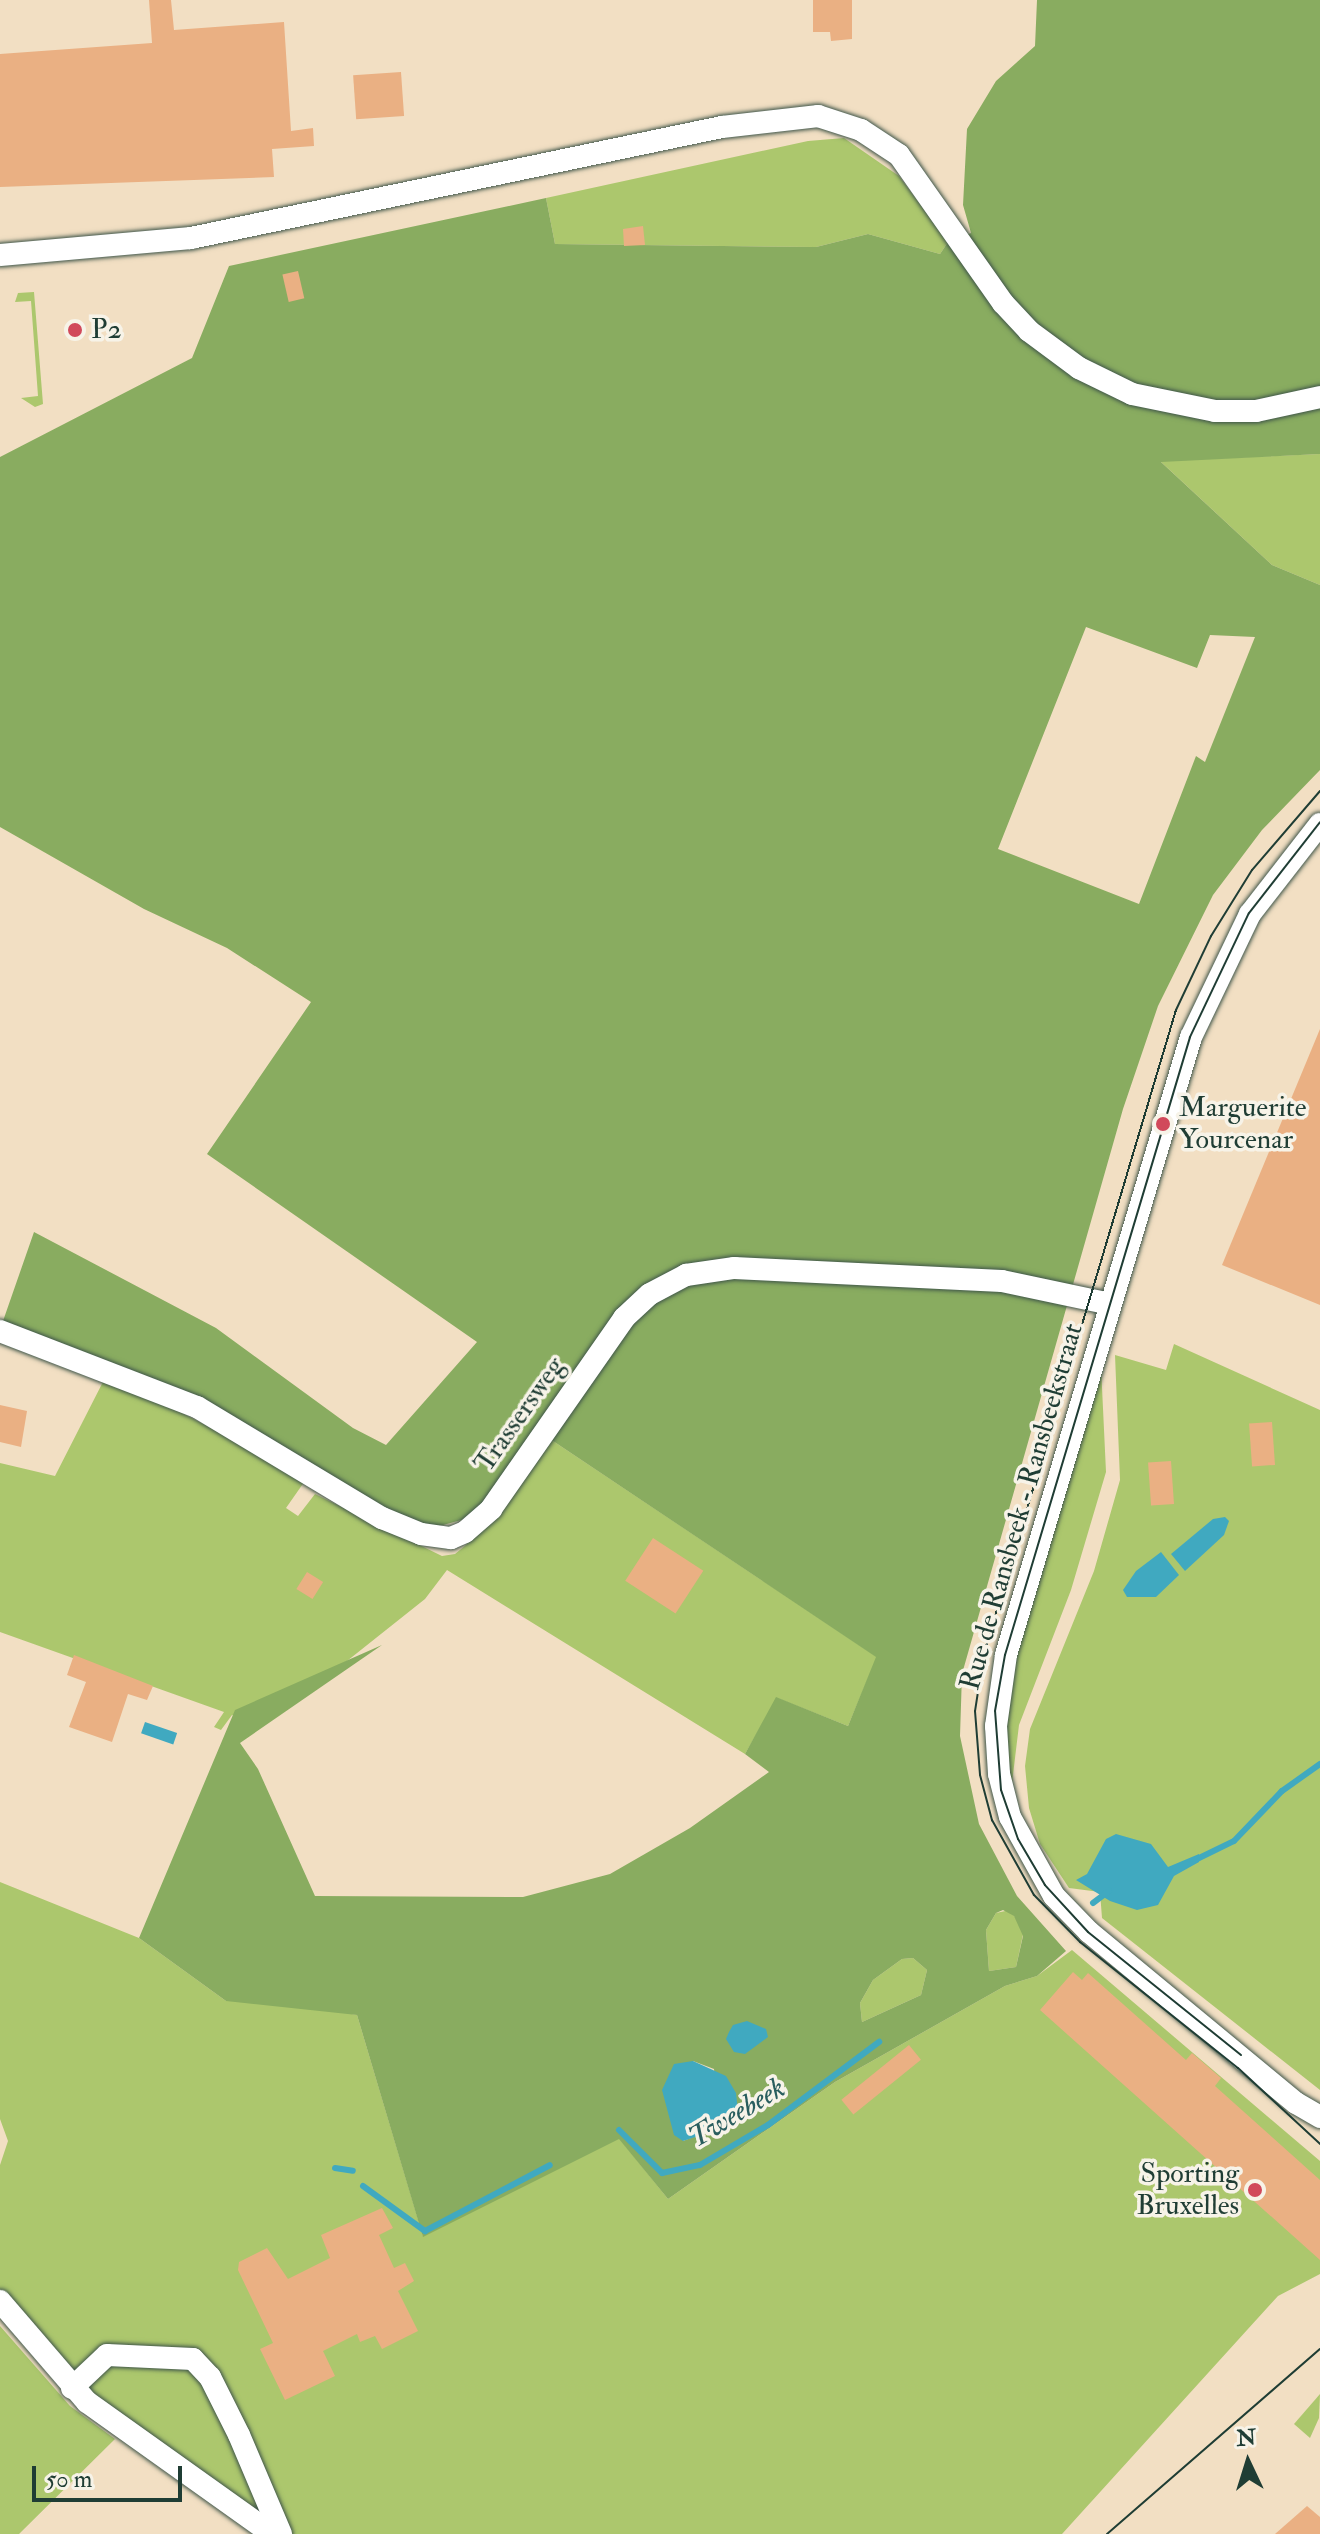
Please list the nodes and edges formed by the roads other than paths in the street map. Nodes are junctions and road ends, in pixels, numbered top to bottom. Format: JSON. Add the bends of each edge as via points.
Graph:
{"nodes":[{"id":1,"x":0,"y":255,"type":"edge"},
{"id":2,"x":1320,"y":397,"type":"edge"},
{"id":3,"x":1320,"y":824,"type":"edge"},
{"id":4,"x":1111,"y":1304,"type":"junction"},
{"id":5,"x":0,"y":1331,"type":"edge"},
{"id":6,"x":1320,"y":2117,"type":"edge"},
{"id":7,"x":0,"y":2301,"type":"edge"},
{"id":8,"x":72,"y":2388,"type":"junction"},
{"id":9,"x":272,"y":2534,"type":"edge"},
{"id":10,"x":281,"y":2534,"type":"edge"}],
"edges":[{"from":1,"to":2,"type":"street","via":[[191,238],[735,125],[818,116],[861,130],[899,155],[1003,303],[1029,331],[1079,368],[1132,394],[1215,411],[1256,411]]},
{"from":3,"to":4,"type":"street","name":"Rue de Ransbeek - Ransbeekstraat","via":[[1250,914],[1207,995]]},
{"from":4,"to":5,"type":"street","name":"Trassersweg","via":[[1012,1281],[734,1268],[686,1275],[650,1294],[624,1318],[491,1509],[451,1538],[421,1534],[382,1518],[197,1407]]},
{"from":4,"to":6,"type":"street","name":"Rue de Ransbeek - Ransbeekstraat","via":[[1002,1670],[996,1726],[1002,1790],[1024,1851],[1066,1910],[1296,2103]]},
{"from":7,"to":8,"type":"street"},
{"from":8,"to":9,"type":"street","via":[[123,2431]]},
{"from":8,"to":10,"type":"street","via":[[107,2355],[193,2359],[210,2377]]}]}
